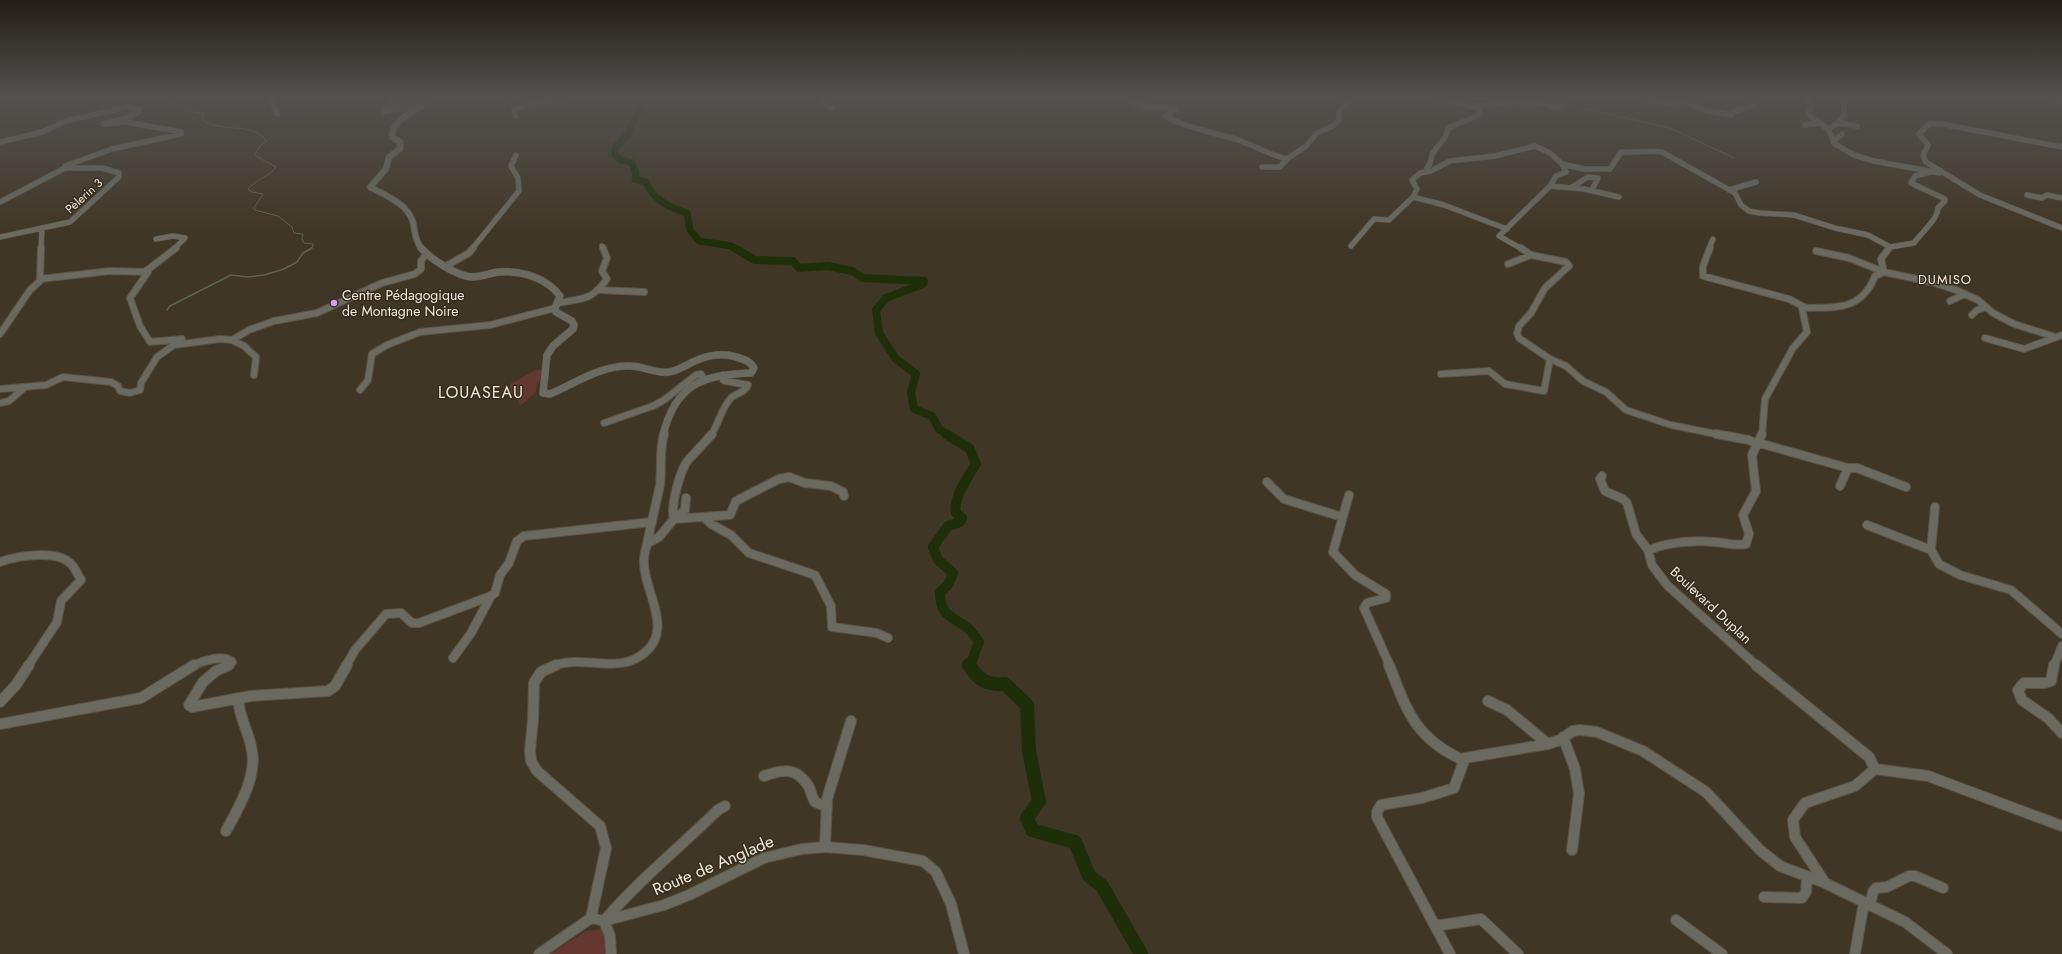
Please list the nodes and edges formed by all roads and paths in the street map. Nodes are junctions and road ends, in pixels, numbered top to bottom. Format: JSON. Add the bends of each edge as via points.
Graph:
{"nodes":[{"id":1,"x":135,"y":144,"type":"edge"},
{"id":2,"x":400,"y":144,"type":"edge"},
{"id":3,"x":1246,"y":144,"type":"edge"},
{"id":4,"x":1308,"y":144,"type":"edge"},
{"id":5,"x":1442,"y":144,"type":"edge"},
{"id":6,"x":1835,"y":144,"type":"edge"},
{"id":7,"x":1927,"y":144,"type":"edge"},
{"id":8,"x":2044,"y":144,"type":"edge"},
{"id":9,"x":2062,"y":147,"type":"edge"},
{"id":10,"x":516,"y":155,"type":"dead end"},
{"id":11,"x":1286,"y":158,"type":"junction"},
{"id":12,"x":1563,"y":166,"type":"junction"},
{"id":13,"x":65,"y":168,"type":"junction"},
{"id":14,"x":1262,"y":168,"type":"dead end"},
{"id":15,"x":1429,"y":171,"type":"junction"},
{"id":16,"x":1934,"y":171,"type":"junction"},
{"id":17,"x":1954,"y":177,"type":"junction"},
{"id":18,"x":1756,"y":182,"type":"dead end"},
{"id":19,"x":1550,"y":186,"type":"junction"},
{"id":20,"x":1572,"y":187,"type":"junction"},
{"id":21,"x":1592,"y":190,"type":"junction"},
{"id":22,"x":1730,"y":190,"type":"junction"},
{"id":23,"x":2027,"y":195,"type":"dead end"},
{"id":24,"x":1413,"y":197,"type":"junction"},
{"id":25,"x":1619,"y":197,"type":"dead end"},
{"id":26,"x":2062,"y":198,"type":"edge"},
{"id":27,"x":0,"y":202,"type":"edge"},
{"id":28,"x":2062,"y":228,"type":"edge"},
{"id":29,"x":42,"y":229,"type":"junction"},
{"id":30,"x":1507,"y":229,"type":"junction"},
{"id":31,"x":0,"y":237,"type":"edge"},
{"id":32,"x":156,"y":239,"type":"dead end"},
{"id":33,"x":1713,"y":239,"type":"dead end"},
{"id":34,"x":602,"y":246,"type":"dead end"},
{"id":35,"x":1351,"y":246,"type":"dead end"},
{"id":36,"x":1890,"y":247,"type":"junction"},
{"id":37,"x":1816,"y":251,"type":"dead end"},
{"id":38,"x":426,"y":254,"type":"junction"},
{"id":39,"x":1531,"y":254,"type":"junction"},
{"id":40,"x":1508,"y":264,"type":"dead end"},
{"id":41,"x":446,"y":266,"type":"junction"},
{"id":42,"x":146,"y":271,"type":"junction"},
{"id":43,"x":1884,"y":272,"type":"junction"},
{"id":44,"x":40,"y":279,"type":"junction"},
{"id":45,"x":599,"y":290,"type":"junction"},
{"id":46,"x":644,"y":292,"type":"dead end"},
{"id":47,"x":1965,"y":294,"type":"junction"},
{"id":48,"x":1950,"y":301,"type":"dead end"},
{"id":49,"x":557,"y":306,"type":"junction"},
{"id":50,"x":1986,"y":307,"type":"junction"},
{"id":51,"x":1804,"y":308,"type":"junction"},
{"id":52,"x":1972,"y":315,"type":"dead end"},
{"id":53,"x":0,"y":334,"type":"edge"},
{"id":54,"x":2059,"y":336,"type":"edge"},
{"id":55,"x":220,"y":338,"type":"junction"},
{"id":56,"x":1985,"y":338,"type":"dead end"},
{"id":57,"x":232,"y":340,"type":"junction"},
{"id":58,"x":1550,"y":359,"type":"junction"},
{"id":59,"x":1441,"y":374,"type":"dead end"},
{"id":60,"x":254,"y":375,"type":"dead end"},
{"id":61,"x":723,"y":375,"type":"junction"},
{"id":62,"x":704,"y":379,"type":"junction"},
{"id":63,"x":24,"y":388,"type":"junction"},
{"id":64,"x":0,"y":389,"type":"edge"},
{"id":65,"x":360,"y":390,"type":"dead end"},
{"id":66,"x":0,"y":403,"type":"edge"},
{"id":67,"x":604,"y":423,"type":"dead end"},
{"id":68,"x":1758,"y":444,"type":"junction"},
{"id":69,"x":1848,"y":468,"type":"junction"},
{"id":70,"x":1602,"y":476,"type":"dead end"},
{"id":71,"x":1266,"y":482,"type":"dead end"},
{"id":72,"x":1840,"y":486,"type":"dead end"},
{"id":73,"x":1906,"y":487,"type":"dead end"},
{"id":74,"x":1349,"y":495,"type":"dead end"},
{"id":75,"x":844,"y":496,"type":"dead end"},
{"id":76,"x":686,"y":498,"type":"dead end"},
{"id":77,"x":1935,"y":507,"type":"dead end"},
{"id":78,"x":1342,"y":517,"type":"junction"},
{"id":79,"x":705,"y":518,"type":"junction"},
{"id":80,"x":674,"y":519,"type":"junction"},
{"id":81,"x":652,"y":522,"type":"junction"},
{"id":82,"x":1867,"y":525,"type":"dead end"},
{"id":83,"x":648,"y":543,"type":"junction"},
{"id":84,"x":1648,"y":550,"type":"junction"},
{"id":85,"x":1931,"y":550,"type":"junction"},
{"id":86,"x":0,"y":562,"type":"edge"},
{"id":87,"x":491,"y":596,"type":"junction"},
{"id":88,"x":2062,"y":634,"type":"edge"},
{"id":89,"x":888,"y":638,"type":"dead end"},
{"id":90,"x":2062,"y":646,"type":"edge"},
{"id":91,"x":453,"y":658,"type":"dead end"},
{"id":92,"x":238,"y":698,"type":"junction"},
{"id":93,"x":1488,"y":701,"type":"dead end"},
{"id":94,"x":0,"y":702,"type":"edge"},
{"id":95,"x":852,"y":721,"type":"dead end"},
{"id":96,"x":0,"y":724,"type":"edge"},
{"id":97,"x":2062,"y":733,"type":"edge"},
{"id":98,"x":1563,"y":737,"type":"junction"},
{"id":99,"x":1548,"y":744,"type":"junction"},
{"id":100,"x":1463,"y":760,"type":"junction"},
{"id":101,"x":1875,"y":769,"type":"junction"},
{"id":102,"x":764,"y":776,"type":"dead end"},
{"id":103,"x":725,"y":806,"type":"dead end"},
{"id":104,"x":827,"y":808,"type":"junction"},
{"id":105,"x":2062,"y":826,"type":"edge"},
{"id":106,"x":226,"y":831,"type":"dead end"},
{"id":107,"x":826,"y":847,"type":"junction"},
{"id":108,"x":1572,"y":850,"type":"dead end"},
{"id":109,"x":1807,"y":877,"type":"junction"},
{"id":110,"x":1825,"y":883,"type":"junction"},
{"id":111,"x":1943,"y":888,"type":"dead end"},
{"id":112,"x":1764,"y":896,"type":"dead end"},
{"id":113,"x":1867,"y":903,"type":"junction"},
{"id":114,"x":591,"y":918,"type":"junction"},
{"id":115,"x":1676,"y":920,"type":"dead end"},
{"id":116,"x":604,"y":921,"type":"junction"},
{"id":117,"x":1435,"y":926,"type":"junction"},
{"id":118,"x":539,"y":954,"type":"edge"},
{"id":119,"x":611,"y":954,"type":"edge"},
{"id":120,"x":964,"y":954,"type":"edge"},
{"id":121,"x":1450,"y":954,"type":"edge"},
{"id":122,"x":1518,"y":954,"type":"edge"},
{"id":123,"x":1722,"y":954,"type":"edge"},
{"id":124,"x":1856,"y":954,"type":"edge"},
{"id":125,"x":1947,"y":954,"type":"edge"}],
"edges":[{"from":1,"to":13,"type":"street","name":"Pèlerin 3","via":[[112,148],[76,161]]},
{"from":2,"to":38,"type":"street","via":[[400,149],[389,157],[386,169],[370,187],[394,198],[405,210],[411,218],[417,240]]},
{"from":3,"to":11,"type":"street","via":[[1262,152]]},
{"from":4,"to":11,"type":"street"},
{"from":5,"to":15,"type":"street","via":[[1433,154],[1432,163],[1427,168]]},
{"from":6,"to":16,"type":"street","via":[[1866,160]]},
{"from":7,"to":17,"type":"street","via":[[1923,159]]},
{"from":8,"to":9,"type":"street"},
{"from":10,"to":41,"type":"street","via":[[511,166],[517,174],[519,191],[469,253]]},
{"from":11,"to":14,"type":"street","via":[[1280,167]]},
{"from":12,"to":15,"type":"street","via":[[1547,151],[1536,146],[1495,156],[1450,161]]},
{"from":12,"to":19,"type":"street","via":[[1566,172],[1556,176]]},
{"from":12,"to":22,"type":"street","via":[[1610,169],[1621,152],[1639,154],[1657,150]]},
{"from":13,"to":27,"type":"street"},
{"from":13,"to":29,"type":"street","name":"Pèlerin 3","via":[[102,168],[119,173],[119,177],[72,221]]},
{"from":15,"to":24,"type":"street","via":[[1420,173],[1412,180],[1417,189]]},
{"from":16,"to":17,"type":"street"},
{"from":16,"to":36,"type":"street","via":[[1920,174],[1911,180],[1911,183],[1944,200],[1938,208],[1938,213],[1914,243]]},
{"from":17,"to":28,"type":"street","via":[[1980,195]]},
{"from":18,"to":22,"type":"street"},
{"from":19,"to":20,"type":"street"},
{"from":19,"to":30,"type":"street"},
{"from":20,"to":21,"type":"street"},
{"from":20,"to":21,"type":"street","via":[[1588,177],[1598,178]]},
{"from":21,"to":25,"type":"street"},
{"from":22,"to":36,"type":"street","via":[[1737,195],[1740,205],[1750,211],[1803,217],[1837,229],[1870,235]]},
{"from":23,"to":26,"type":"street"},
{"from":24,"to":30,"type":"street","via":[[1444,205]]},
{"from":24,"to":35,"type":"street","via":[[1389,220],[1374,219]]},
{"from":29,"to":31,"type":"street"},
{"from":29,"to":44,"type":"street"},
{"from":30,"to":39,"type":"street","via":[[1499,236]]},
{"from":32,"to":42,"type":"street","via":[[173,236],[186,238]]},
{"from":33,"to":51,"type":"street","via":[[1703,266],[1703,276],[1789,299]]},
{"from":34,"to":45,"type":"street","via":[[607,258],[602,271],[607,279]]},
{"from":36,"to":43,"type":"street","via":[[1881,259]]},
{"from":37,"to":43,"type":"street","via":[[1849,258]]},
{"from":38,"to":41,"type":"street"},
{"from":38,"to":57,"type":"street","via":[[421,261],[421,269],[415,274],[382,283],[346,302],[317,313],[288,317],[257,326]]},
{"from":39,"to":40,"type":"street"},
{"from":39,"to":58,"type":"street","via":[[1566,262],[1569,266],[1545,288],[1531,313],[1517,330],[1519,338]]},
{"from":41,"to":49,"type":"street","via":[[466,276],[500,272],[546,282],[557,290],[560,296]]},
{"from":42,"to":44,"type":"street","via":[[110,271]]},
{"from":42,"to":55,"type":"street","via":[[147,275],[130,298],[140,326],[150,342],[201,337]]},
{"from":43,"to":47,"type":"street","via":[[1932,282]]},
{"from":43,"to":51,"type":"street","via":[[1875,276],[1870,289],[1854,303],[1838,307]]},
{"from":44,"to":53,"type":"street"},
{"from":45,"to":46,"type":"street"},
{"from":45,"to":49,"type":"street","via":[[592,296]]},
{"from":47,"to":48,"type":"street"},
{"from":47,"to":50,"type":"street"},
{"from":49,"to":61,"type":"street","via":[[556,312],[572,321],[574,325],[547,355],[543,393],[550,394],[594,372],[608,368],[639,367],[663,373],[676,371],[706,357],[731,355],[742,358],[754,368],[751,372]]},
{"from":49,"to":65,"type":"street","via":[[490,325],[434,329],[406,336],[372,354],[370,379]]},
{"from":50,"to":52,"type":"street"},
{"from":50,"to":54,"type":"street","via":[[2014,324]]},
{"from":51,"to":68,"type":"street","name":"Boulevard Duplan","via":[[1807,332],[1793,348],[1765,399],[1762,435]]},
{"from":54,"to":56,"type":"street","via":[[2024,349]]},
{"from":55,"to":57,"type":"street"},
{"from":55,"to":63,"type":"street","via":[[182,342],[164,350],[141,383],[140,390],[134,393],[120,391],[118,386],[111,382],[63,377],[46,385]]},
{"from":57,"to":60,"type":"street","via":[[244,346],[256,357]]},
{"from":58,"to":59,"type":"street","via":[[1544,391],[1505,384],[1489,371]]},
{"from":58,"to":68,"type":"street","via":[[1566,366],[1582,382],[1606,392],[1626,410],[1672,425]]},
{"from":61,"to":62,"type":"street"},
{"from":61,"to":80,"type":"street","via":[[725,382],[744,383],[748,385],[747,388],[731,398],[716,428],[688,460],[674,496]]},
{"from":62,"to":67,"type":"street","via":[[702,374],[691,378],[653,406]]},
{"from":62,"to":81,"type":"street","via":[[689,388],[671,409],[661,448],[661,479]]},
{"from":63,"to":64,"type":"street"},
{"from":63,"to":66,"type":"street","via":[[14,398]]},
{"from":68,"to":69,"type":"street"},
{"from":68,"to":84,"type":"street","name":"Boulevard Duplan","via":[[1752,455],[1756,491],[1743,515],[1749,534],[1746,544],[1735,547],[1717,542],[1675,543]]},
{"from":69,"to":72,"type":"street"},
{"from":69,"to":73,"type":"street","via":[[1857,468]]},
{"from":70,"to":84,"type":"street","via":[[1601,483],[1605,491],[1627,503],[1636,534]]},
{"from":71,"to":78,"type":"street","via":[[1284,499]]},
{"from":74,"to":78,"type":"street"},
{"from":75,"to":79,"type":"street","via":[[843,492],[831,486],[811,485],[789,477],[779,479],[736,501],[730,515]]},
{"from":76,"to":80,"type":"street","via":[[685,510]]},
{"from":77,"to":85,"type":"street"},
{"from":78,"to":100,"type":"street","via":[[1333,552],[1355,574],[1386,594],[1386,598],[1367,603],[1364,608],[1406,710],[1433,744],[1441,751]]},
{"from":79,"to":80,"type":"street"},
{"from":79,"to":89,"type":"street","via":[[731,535],[748,553],[815,575],[832,606],[832,627],[877,633]]},
{"from":80,"to":83,"type":"street","via":[[659,537]]},
{"from":81,"to":83,"type":"street"},
{"from":81,"to":87,"type":"street","via":[[524,536],[518,541],[509,564],[500,575],[495,593]]},
{"from":82,"to":85,"type":"street"},
{"from":83,"to":114,"type":"street","via":[[644,563],[657,626],[653,642],[644,653],[629,662],[617,664],[587,660],[559,663],[542,672],[533,685],[534,717],[530,762],[600,826],[605,839],[606,848]]},
{"from":84,"to":101,"type":"street","name":"Boulevard Duplan","via":[[1652,565],[1667,585],[1760,668],[1869,757]]},
{"from":85,"to":88,"type":"street","via":[[1939,564],[1960,575],[2011,590]]},
{"from":86,"to":94,"type":"street","via":[[12,558],[53,555],[70,563],[81,580],[62,600],[58,608],[57,622],[16,685]]},
{"from":87,"to":91,"type":"street","via":[[471,633]]},
{"from":87,"to":92,"type":"street","via":[[419,623],[412,623],[401,613],[386,614],[355,650],[339,681],[328,690],[318,693]]},
{"from":90,"to":97,"type":"street","via":[[2051,681],[2024,683],[2018,690],[2022,700],[2048,718]]},
{"from":92,"to":96,"type":"street","via":[[189,705],[193,693],[206,678],[232,662],[226,658],[212,659],[186,668],[157,690],[141,698]]},
{"from":92,"to":106,"type":"street","via":[[243,729],[251,744],[251,771],[240,806]]},
{"from":93,"to":99,"type":"street","via":[[1507,710]]},
{"from":95,"to":104,"type":"street","via":[[829,790]]},
{"from":98,"to":99,"type":"street"},
{"from":98,"to":108,"type":"street","via":[[1578,781],[1580,797],[1572,829]]},
{"from":98,"to":109,"type":"street","via":[[1573,731],[1597,732],[1643,751],[1706,792],[1760,850],[1780,866]]},
{"from":99,"to":100,"type":"street"},
{"from":100,"to":117,"type":"street","via":[[1454,788],[1422,798],[1381,805],[1377,812],[1385,834]]},
{"from":101,"to":105,"type":"street","via":[[1928,776]]},
{"from":101,"to":110,"type":"street","via":[[1855,786],[1805,803],[1793,820],[1795,837]]},
{"from":102,"to":104,"type":"street","via":[[782,770],[787,771],[802,780],[817,805]]},
{"from":103,"to":116,"type":"street","via":[[627,894]]},
{"from":104,"to":107,"type":"street"},
{"from":107,"to":116,"type":"street","name":"Route de Anglade","via":[[802,849],[764,858],[689,896]]},
{"from":107,"to":120,"type":"street","name":"Route de Anglade","via":[[863,850],[923,861],[936,872],[951,904]]},
{"from":109,"to":110,"type":"street"},
{"from":109,"to":112,"type":"street","via":[[1805,896],[1802,898],[1796,900]]},
{"from":110,"to":113,"type":"street"},
{"from":111,"to":113,"type":"street","via":[[1921,878],[1909,876],[1891,886],[1876,888]]},
{"from":113,"to":124,"type":"street"},
{"from":113,"to":125,"type":"street","via":[[1905,922]]},
{"from":114,"to":116,"type":"street"},
{"from":114,"to":118,"type":"street"},
{"from":115,"to":123,"type":"street"},
{"from":116,"to":119,"type":"street","via":[[610,936]]},
{"from":117,"to":121,"type":"street"},
{"from":117,"to":122,"type":"street","via":[[1481,919]]}]}
